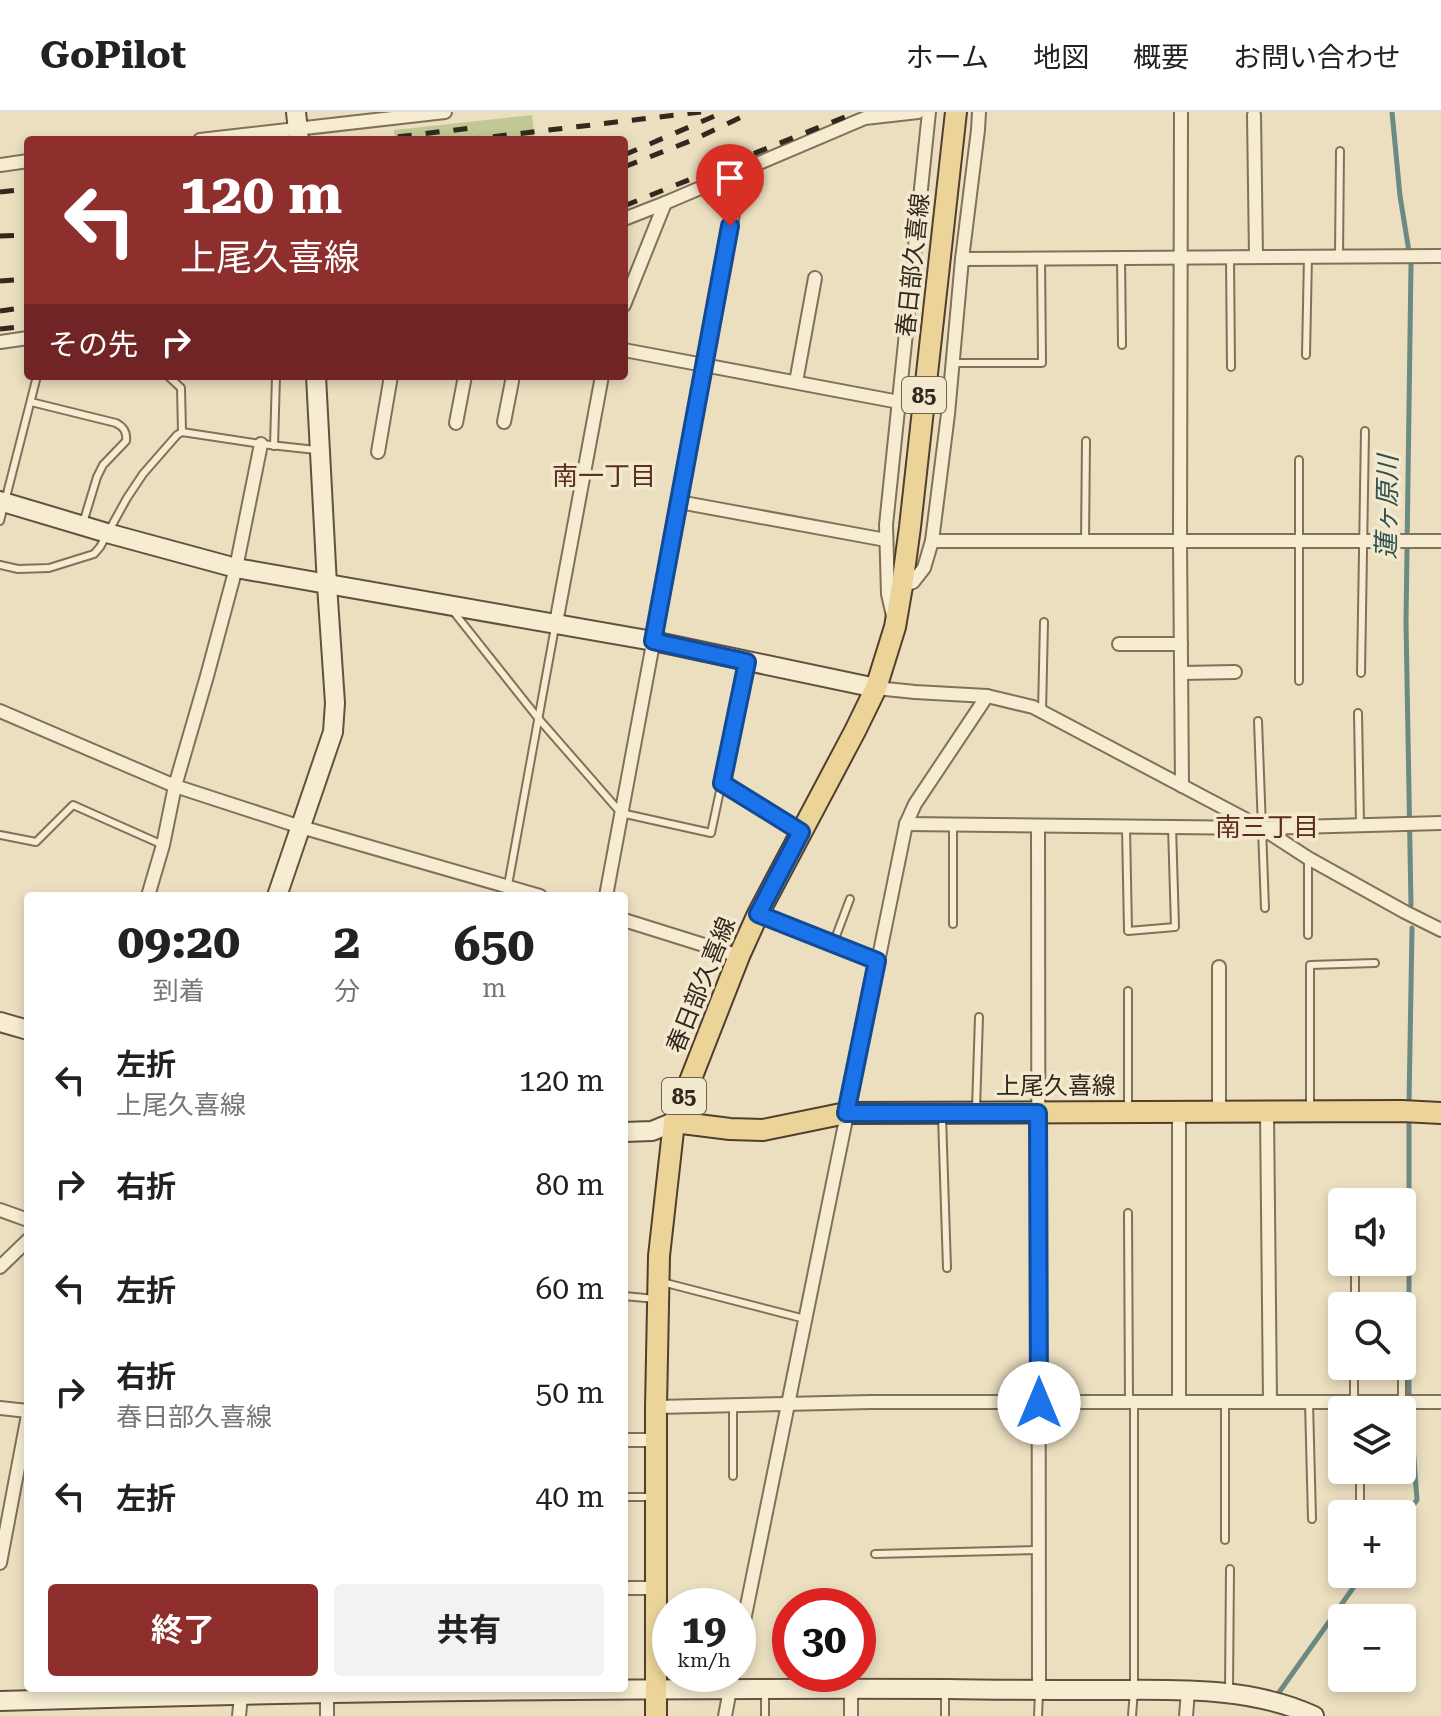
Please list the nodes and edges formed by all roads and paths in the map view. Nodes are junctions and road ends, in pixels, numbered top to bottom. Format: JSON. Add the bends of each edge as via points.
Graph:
{"nodes":[{"id":1,"x":445,"y":112,"type":"edge"},
{"id":2,"x":918,"y":112,"type":"edge"},
{"id":3,"x":929,"y":112,"type":"edge"},
{"id":4,"x":956,"y":112,"type":"edge"},
{"id":5,"x":979,"y":112,"type":"edge"},
{"id":6,"x":1181,"y":112,"type":"edge"},
{"id":7,"x":1254,"y":115,"type":"dead end"},
{"id":8,"x":297,"y":127,"type":"edge"},
{"id":9,"x":230,"y":136,"type":"edge"},
{"id":10,"x":1340,"y":151,"type":"dead end"},
{"id":11,"x":24,"y":162,"type":"edge"},
{"id":12,"x":0,"y":165,"type":"edge"},
{"id":13,"x":741,"y":171,"type":"junction"},
{"id":14,"x":665,"y":203,"type":"junction"},
{"id":15,"x":628,"y":217,"type":"edge"},
{"id":16,"x":1230,"y":256,"type":"junction"},
{"id":17,"x":1256,"y":256,"type":"junction"},
{"id":18,"x":1308,"y":256,"type":"junction"},
{"id":19,"x":1339,"y":256,"type":"junction"},
{"id":20,"x":1441,"y":256,"type":"edge"},
{"id":21,"x":1041,"y":257,"type":"junction"},
{"id":22,"x":1121,"y":257,"type":"junction"},
{"id":23,"x":1182,"y":257,"type":"junction"},
{"id":24,"x":962,"y":259,"type":"junction"},
{"id":25,"x":815,"y":278,"type":"dead end"},
{"id":26,"x":628,"y":295,"type":"edge"},
{"id":27,"x":24,"y":339,"type":"edge"},
{"id":28,"x":0,"y":342,"type":"edge"},
{"id":29,"x":1122,"y":345,"type":"dead end"},
{"id":30,"x":628,"y":351,"type":"edge"},
{"id":31,"x":1306,"y":355,"type":"dead end"},
{"id":32,"x":952,"y":363,"type":"junction"},
{"id":33,"x":705,"y":365,"type":"junction"},
{"id":34,"x":1231,"y":367,"type":"dead end"},
{"id":35,"x":36,"y":380,"type":"edge"},
{"id":36,"x":172,"y":380,"type":"edge"},
{"id":37,"x":276,"y":380,"type":"edge"},
{"id":38,"x":316,"y":380,"type":"edge"},
{"id":39,"x":390,"y":380,"type":"edge"},
{"id":40,"x":464,"y":380,"type":"edge"},
{"id":41,"x":512,"y":380,"type":"edge"},
{"id":42,"x":601,"y":380,"type":"edge"},
{"id":43,"x":796,"y":382,"type":"junction"},
{"id":44,"x":31,"y":402,"type":"junction"},
{"id":45,"x":899,"y":402,"type":"junction"},
{"id":46,"x":504,"y":422,"type":"dead end"},
{"id":47,"x":456,"y":423,"type":"dead end"},
{"id":48,"x":1365,"y":431,"type":"dead end"},
{"id":49,"x":182,"y":432,"type":"junction"},
{"id":50,"x":1086,"y":441,"type":"dead end"},
{"id":51,"x":261,"y":444,"type":"junction"},
{"id":52,"x":274,"y":446,"type":"junction"},
{"id":53,"x":319,"y":450,"type":"junction"},
{"id":54,"x":378,"y":452,"type":"dead end"},
{"id":55,"x":1299,"y":460,"type":"dead end"},
{"id":56,"x":2,"y":501,"type":"edge"},
{"id":57,"x":679,"y":502,"type":"junction"},
{"id":58,"x":0,"y":521,"type":"edge"},
{"id":59,"x":82,"y":526,"type":"junction"},
{"id":60,"x":107,"y":533,"type":"junction"},
{"id":61,"x":886,"y":540,"type":"junction"},
{"id":62,"x":932,"y":541,"type":"junction"},
{"id":63,"x":1180,"y":541,"type":"junction"},
{"id":64,"x":1300,"y":541,"type":"junction"},
{"id":65,"x":1441,"y":541,"type":"edge"},
{"id":66,"x":1085,"y":542,"type":"junction"},
{"id":67,"x":1364,"y":542,"type":"junction"},
{"id":68,"x":0,"y":565,"type":"edge"},
{"id":69,"x":236,"y":568,"type":"junction"},
{"id":70,"x":327,"y":585,"type":"junction"},
{"id":71,"x":902,"y":586,"type":"junction"},
{"id":72,"x":448,"y":605,"type":"junction"},
{"id":73,"x":1044,"y":622,"type":"dead end"},
{"id":74,"x":556,"y":623,"type":"junction"},
{"id":75,"x":895,"y":627,"type":"junction"},
{"id":76,"x":653,"y":641,"type":"junction"},
{"id":77,"x":1119,"y":644,"type":"dead end"},
{"id":78,"x":1181,"y":644,"type":"junction"},
{"id":79,"x":747,"y":662,"type":"junction"},
{"id":80,"x":1235,"y":672,"type":"dead end"},
{"id":81,"x":1182,"y":673,"type":"junction"},
{"id":82,"x":1361,"y":673,"type":"dead end"},
{"id":83,"x":1299,"y":681,"type":"dead end"},
{"id":84,"x":876,"y":688,"type":"junction"},
{"id":85,"x":987,"y":696,"type":"junction"},
{"id":86,"x":0,"y":711,"type":"edge"},
{"id":87,"x":1042,"y":712,"type":"junction"},
{"id":88,"x":1358,"y":713,"type":"dead end"},
{"id":89,"x":538,"y":718,"type":"junction"},
{"id":90,"x":1258,"y":721,"type":"dead end"},
{"id":91,"x":722,"y":783,"type":"junction"},
{"id":92,"x":175,"y":786,"type":"junction"},
{"id":93,"x":1182,"y":786,"type":"junction"},
{"id":94,"x":621,"y":813,"type":"junction"},
{"id":95,"x":1441,"y":823,"type":"edge"},
{"id":96,"x":906,"y":824,"type":"junction"},
{"id":97,"x":1360,"y":824,"type":"junction"},
{"id":98,"x":953,"y":825,"type":"junction"},
{"id":99,"x":1172,"y":826,"type":"junction"},
{"id":100,"x":301,"y":827,"type":"junction"},
{"id":101,"x":1038,"y":827,"type":"junction"},
{"id":102,"x":1126,"y":827,"type":"junction"},
{"id":103,"x":1262,"y":828,"type":"junction"},
{"id":104,"x":801,"y":832,"type":"junction"},
{"id":105,"x":0,"y":835,"type":"edge"},
{"id":106,"x":163,"y":845,"type":"junction"},
{"id":107,"x":1308,"y":858,"type":"junction"},
{"id":108,"x":506,"y":891,"type":"edge"},
{"id":109,"x":149,"y":892,"type":"edge"},
{"id":110,"x":278,"y":892,"type":"edge"},
{"id":111,"x":607,"y":892,"type":"edge"},
{"id":112,"x":850,"y":899,"type":"dead end"},
{"id":113,"x":1265,"y":908,"type":"dead end"},
{"id":114,"x":758,"y":914,"type":"junction"},
{"id":115,"x":628,"y":921,"type":"edge"},
{"id":116,"x":953,"y":924,"type":"dead end"},
{"id":117,"x":1441,"y":930,"type":"edge"},
{"id":118,"x":1308,"y":935,"type":"dead end"},
{"id":119,"x":833,"y":944,"type":"junction"},
{"id":120,"x":739,"y":956,"type":"junction"},
{"id":121,"x":877,"y":961,"type":"junction"},
{"id":122,"x":1375,"y":963,"type":"dead end"},
{"id":123,"x":1219,"y":967,"type":"dead end"},
{"id":124,"x":1128,"y":991,"type":"dead end"},
{"id":125,"x":979,"y":1017,"type":"dead end"},
{"id":126,"x":0,"y":1022,"type":"edge"},
{"id":127,"x":24,"y":1029,"type":"edge"},
{"id":128,"x":1310,"y":1111,"type":"junction"},
{"id":129,"x":1128,"y":1112,"type":"junction"},
{"id":130,"x":1179,"y":1112,"type":"junction"},
{"id":131,"x":1219,"y":1112,"type":"junction"},
{"id":132,"x":1267,"y":1112,"type":"junction"},
{"id":133,"x":846,"y":1113,"type":"junction"},
{"id":134,"x":942,"y":1113,"type":"junction"},
{"id":135,"x":976,"y":1113,"type":"junction"},
{"id":136,"x":1038,"y":1113,"type":"junction"},
{"id":137,"x":1441,"y":1113,"type":"edge"},
{"id":138,"x":674,"y":1122,"type":"junction"},
{"id":139,"x":628,"y":1132,"type":"edge"},
{"id":140,"x":0,"y":1210,"type":"edge"},
{"id":141,"x":1128,"y":1213,"type":"dead end"},
{"id":142,"x":24,"y":1219,"type":"edge"},
{"id":143,"x":24,"y":1244,"type":"edge"},
{"id":144,"x":0,"y":1267,"type":"edge"},
{"id":145,"x":947,"y":1268,"type":"dead end"},
{"id":146,"x":658,"y":1290,"type":"junction"},
{"id":147,"x":628,"y":1295,"type":"edge"},
{"id":148,"x":805,"y":1319,"type":"junction"},
{"id":149,"x":1179,"y":1401,"type":"junction"},
{"id":150,"x":1131,"y":1402,"type":"junction"},
{"id":151,"x":1225,"y":1402,"type":"junction"},
{"id":152,"x":1270,"y":1402,"type":"junction"},
{"id":153,"x":1309,"y":1402,"type":"junction"},
{"id":154,"x":1416,"y":1402,"type":"edge"},
{"id":155,"x":1441,"y":1402,"type":"edge"},
{"id":156,"x":1039,"y":1403,"type":"junction"},
{"id":157,"x":1328,"y":1403,"type":"edge"},
{"id":158,"x":789,"y":1404,"type":"junction"},
{"id":159,"x":733,"y":1405,"type":"junction"},
{"id":160,"x":656,"y":1407,"type":"junction"},
{"id":161,"x":0,"y":1408,"type":"edge"},
{"id":162,"x":24,"y":1412,"type":"edge"},
{"id":163,"x":24,"y":1434,"type":"edge"},
{"id":164,"x":628,"y":1440,"type":"edge"},
{"id":165,"x":656,"y":1440,"type":"junction"},
{"id":166,"x":733,"y":1476,"type":"dead end"},
{"id":167,"x":628,"y":1497,"type":"edge"},
{"id":168,"x":656,"y":1497,"type":"junction"},
{"id":169,"x":1312,"y":1519,"type":"dead end"},
{"id":170,"x":1225,"y":1540,"type":"dead end"},
{"id":171,"x":1038,"y":1550,"type":"junction"},
{"id":172,"x":875,"y":1554,"type":"dead end"},
{"id":173,"x":0,"y":1563,"type":"edge"},
{"id":174,"x":1230,"y":1569,"type":"dead end"},
{"id":175,"x":628,"y":1588,"type":"edge"},
{"id":176,"x":652,"y":1588,"type":"edge"},
{"id":177,"x":656,"y":1588,"type":"edge"},
{"id":178,"x":751,"y":1588,"type":"edge"},
{"id":179,"x":876,"y":1685,"type":"edge"},
{"id":180,"x":756,"y":1686,"type":"edge"},
{"id":181,"x":765,"y":1688,"type":"junction"},
{"id":182,"x":772,"y":1688,"type":"edge"},
{"id":183,"x":628,"y":1689,"type":"edge"},
{"id":184,"x":652,"y":1689,"type":"edge"},
{"id":185,"x":944,"y":1689,"type":"junction"},
{"id":186,"x":1039,"y":1690,"type":"junction"},
{"id":187,"x":1134,"y":1690,"type":"junction"},
{"id":188,"x":1188,"y":1691,"type":"junction"},
{"id":189,"x":310,"y":1692,"type":"edge"},
{"id":190,"x":327,"y":1692,"type":"edge"},
{"id":191,"x":656,"y":1692,"type":"edge"},
{"id":192,"x":730,"y":1692,"type":"edge"},
{"id":193,"x":846,"y":1692,"type":"edge"},
{"id":194,"x":1229,"y":1693,"type":"junction"},
{"id":195,"x":241,"y":1696,"type":"junction"},
{"id":196,"x":116,"y":1700,"type":"edge"},
{"id":197,"x":0,"y":1701,"type":"edge"},
{"id":198,"x":1291,"y":1711,"type":"edge"},
{"id":199,"x":239,"y":1716,"type":"edge"},
{"id":200,"x":327,"y":1716,"type":"edge"},
{"id":201,"x":656,"y":1716,"type":"edge"},
{"id":202,"x":725,"y":1716,"type":"edge"},
{"id":203,"x":765,"y":1716,"type":"edge"},
{"id":204,"x":851,"y":1716,"type":"edge"},
{"id":205,"x":945,"y":1716,"type":"edge"},
{"id":206,"x":1038,"y":1716,"type":"edge"},
{"id":207,"x":1132,"y":1716,"type":"edge"},
{"id":208,"x":1186,"y":1716,"type":"edge"},
{"id":209,"x":1314,"y":1716,"type":"edge"}],
"edges":[{"from":1,"to":8,"type":"street"},
{"from":2,"to":13,"type":"street","via":[[865,118]]},
{"from":3,"to":45,"type":"street"},
{"from":4,"to":71,"type":"main road","name":"春日部久喜線","number":"85"},
{"from":5,"to":24,"type":"street"},
{"from":6,"to":23,"type":"street"},
{"from":7,"to":17,"type":"street"},
{"from":8,"to":9,"type":"street"},
{"from":10,"to":19,"type":"lane"},
{"from":11,"to":12,"type":"street"},
{"from":13,"to":14,"type":"street"},
{"from":13,"to":33,"type":"street"},
{"from":14,"to":15,"type":"street"},
{"from":14,"to":26,"type":"street"},
{"from":16,"to":17,"type":"street"},
{"from":16,"to":23,"type":"street"},
{"from":16,"to":34,"type":"lane"},
{"from":17,"to":18,"type":"street"},
{"from":18,"to":19,"type":"street"},
{"from":18,"to":31,"type":"lane"},
{"from":19,"to":20,"type":"street"},
{"from":21,"to":22,"type":"street"},
{"from":21,"to":24,"type":"street"},
{"from":21,"to":32,"type":"lane","via":[[1042,363]]},
{"from":22,"to":23,"type":"street"},
{"from":22,"to":29,"type":"lane"},
{"from":23,"to":63,"type":"street"},
{"from":24,"to":32,"type":"street"},
{"from":25,"to":43,"type":"street"},
{"from":27,"to":28,"type":"street"},
{"from":30,"to":33,"type":"street"},
{"from":32,"to":62,"type":"street"},
{"from":33,"to":43,"type":"street"},
{"from":33,"to":57,"type":"street"},
{"from":35,"to":44,"type":"lane"},
{"from":36,"to":49,"type":"lane","via":[[181,388]]},
{"from":37,"to":52,"type":"lane"},
{"from":38,"to":53,"type":"street"},
{"from":39,"to":54,"type":"street"},
{"from":40,"to":47,"type":"street"},
{"from":41,"to":46,"type":"street"},
{"from":42,"to":74,"type":"street"},
{"from":43,"to":45,"type":"street"},
{"from":44,"to":56,"type":"lane"},
{"from":44,"to":59,"type":"lane","via":[[116,423],[125,431],[126,441],[97,477]]},
{"from":45,"to":61,"type":"street"},
{"from":48,"to":67,"type":"lane"},
{"from":49,"to":51,"type":"lane"},
{"from":49,"to":60,"type":"lane","via":[[143,474]]},
{"from":50,"to":66,"type":"lane"},
{"from":51,"to":52,"type":"lane"},
{"from":51,"to":69,"type":"street"},
{"from":52,"to":53,"type":"lane"},
{"from":53,"to":70,"type":"street"},
{"from":55,"to":64,"type":"lane"},
{"from":56,"to":58,"type":"lane"},
{"from":56,"to":59,"type":"street"},
{"from":57,"to":61,"type":"street"},
{"from":57,"to":76,"type":"street"},
{"from":59,"to":60,"type":"street"},
{"from":60,"to":68,"type":"lane","via":[[94,554],[49,568]]},
{"from":60,"to":69,"type":"street"},
{"from":61,"to":75,"type":"street"},
{"from":62,"to":66,"type":"street"},
{"from":62,"to":71,"type":"street","via":[[924,568]]},
{"from":63,"to":64,"type":"street"},
{"from":63,"to":66,"type":"street"},
{"from":63,"to":78,"type":"street"},
{"from":64,"to":67,"type":"street"},
{"from":64,"to":83,"type":"lane"},
{"from":65,"to":67,"type":"street"},
{"from":67,"to":82,"type":"lane"},
{"from":69,"to":70,"type":"street"},
{"from":69,"to":92,"type":"street"},
{"from":70,"to":72,"type":"street"},
{"from":70,"to":100,"type":"street","via":[[333,732]]},
{"from":71,"to":75,"type":"main road","name":"春日部久喜線","number":"85"},
{"from":72,"to":74,"type":"street"},
{"from":72,"to":89,"type":"lane"},
{"from":73,"to":87,"type":"lane"},
{"from":74,"to":76,"type":"street"},
{"from":74,"to":89,"type":"lane"},
{"from":75,"to":84,"type":"main road","name":"春日部久喜線","number":"85"},
{"from":76,"to":79,"type":"street"},
{"from":76,"to":94,"type":"street"},
{"from":77,"to":78,"type":"street"},
{"from":78,"to":81,"type":"street"},
{"from":79,"to":84,"type":"street"},
{"from":79,"to":91,"type":"lane"},
{"from":80,"to":81,"type":"street"},
{"from":81,"to":93,"type":"street"},
{"from":84,"to":85,"type":"street"},
{"from":84,"to":104,"type":"main road","name":"春日部久喜線","number":"85"},
{"from":85,"to":87,"type":"street"},
{"from":85,"to":96,"type":"street"},
{"from":86,"to":92,"type":"street"},
{"from":87,"to":93,"type":"street"},
{"from":88,"to":97,"type":"lane"},
{"from":89,"to":94,"type":"lane"},
{"from":89,"to":108,"type":"lane"},
{"from":90,"to":103,"type":"lane"},
{"from":91,"to":94,"type":"lane","via":[[711,833]]},
{"from":91,"to":104,"type":"lane"},
{"from":92,"to":100,"type":"street"},
{"from":92,"to":106,"type":"street"},
{"from":93,"to":103,"type":"street"},
{"from":94,"to":111,"type":"street"},
{"from":95,"to":97,"type":"street"},
{"from":96,"to":98,"type":"street"},
{"from":96,"to":121,"type":"street"},
{"from":97,"to":103,"type":"street"},
{"from":98,"to":101,"type":"street"},
{"from":98,"to":116,"type":"lane"},
{"from":99,"to":102,"type":"street"},
{"from":99,"to":102,"type":"lane","via":[[1175,927],[1128,931]]},
{"from":99,"to":103,"type":"street"},
{"from":100,"to":108,"type":"street"},
{"from":100,"to":110,"type":"street"},
{"from":101,"to":102,"type":"street"},
{"from":101,"to":136,"type":"street"},
{"from":103,"to":107,"type":"street"},
{"from":103,"to":113,"type":"lane"},
{"from":104,"to":114,"type":"main road","name":"春日部久喜線","number":"85"},
{"from":105,"to":106,"type":"lane","via":[[36,842],[73,805]]},
{"from":106,"to":109,"type":"street"},
{"from":107,"to":117,"type":"street"},
{"from":107,"to":118,"type":"lane"},
{"from":112,"to":119,"type":"lane"},
{"from":114,"to":119,"type":"lane"},
{"from":114,"to":120,"type":"main road","name":"春日部久喜線","number":"85"},
{"from":115,"to":120,"type":"street"},
{"from":119,"to":121,"type":"lane"},
{"from":120,"to":138,"type":"main road","name":"春日部久喜線","number":"85"},
{"from":121,"to":133,"type":"street"},
{"from":122,"to":128,"type":"lane","via":[[1310,965]]},
{"from":123,"to":131,"type":"street"},
{"from":124,"to":129,"type":"lane"},
{"from":125,"to":135,"type":"lane"},
{"from":126,"to":127,"type":"street"},
{"from":128,"to":132,"type":"main road","name":"上尾久喜線"},
{"from":128,"to":137,"type":"main road","name":"上尾久喜線"},
{"from":129,"to":130,"type":"main road","name":"上尾久喜線"},
{"from":129,"to":136,"type":"main road","name":"上尾久喜線"},
{"from":130,"to":131,"type":"main road","name":"上尾久喜線"},
{"from":130,"to":149,"type":"street"},
{"from":131,"to":132,"type":"main road","name":"上尾久喜線"},
{"from":132,"to":152,"type":"street"},
{"from":133,"to":134,"type":"main road","name":"上尾久喜線"},
{"from":133,"to":138,"type":"main road","name":"上尾久喜線","via":[[763,1130]]},
{"from":133,"to":148,"type":"street"},
{"from":134,"to":135,"type":"main road","name":"上尾久喜線"},
{"from":134,"to":145,"type":"lane"},
{"from":135,"to":136,"type":"main road","name":"上尾久喜線"},
{"from":136,"to":156,"type":"street"},
{"from":138,"to":139,"type":"street","via":[[652,1131]]},
{"from":138,"to":146,"type":"main road","name":"春日部久喜線","number":"85"},
{"from":140,"to":142,"type":"street"},
{"from":141,"to":150,"type":"lane"},
{"from":143,"to":144,"type":"street"},
{"from":146,"to":147,"type":"lane"},
{"from":146,"to":148,"type":"lane"},
{"from":146,"to":160,"type":"main road","name":"春日部久喜線","number":"85"},
{"from":148,"to":158,"type":"street"},
{"from":149,"to":150,"type":"street"},
{"from":149,"to":151,"type":"street"},
{"from":150,"to":156,"type":"street"},
{"from":150,"to":187,"type":"lane"},
{"from":151,"to":152,"type":"street"},
{"from":151,"to":170,"type":"lane"},
{"from":152,"to":153,"type":"street"},
{"from":153,"to":157,"type":"street"},
{"from":153,"to":169,"type":"lane"},
{"from":154,"to":155,"type":"street"},
{"from":156,"to":158,"type":"street"},
{"from":156,"to":171,"type":"street"},
{"from":158,"to":159,"type":"street"},
{"from":158,"to":178,"type":"street"},
{"from":159,"to":160,"type":"street"},
{"from":159,"to":166,"type":"lane"},
{"from":160,"to":165,"type":"main road","name":"春日部久喜線","number":"85"},
{"from":161,"to":162,"type":"street"},
{"from":163,"to":173,"type":"street"},
{"from":164,"to":165,"type":"street"},
{"from":165,"to":168,"type":"main road","name":"春日部久喜線","number":"85"},
{"from":167,"to":168,"type":"lane"},
{"from":168,"to":177,"type":"main road","name":"春日部久喜線","number":"85"},
{"from":171,"to":172,"type":"lane"},
{"from":171,"to":186,"type":"street"},
{"from":174,"to":194,"type":"lane"},
{"from":175,"to":176,"type":"street"},
{"from":179,"to":185,"type":"street"},
{"from":180,"to":181,"type":"street"},
{"from":181,"to":182,"type":"street"},
{"from":181,"to":203,"type":"lane"},
{"from":183,"to":184,"type":"street"},
{"from":185,"to":186,"type":"street"},
{"from":185,"to":205,"type":"lane"},
{"from":186,"to":187,"type":"street"},
{"from":186,"to":206,"type":"lane"},
{"from":187,"to":188,"type":"street"},
{"from":187,"to":207,"type":"lane"},
{"from":188,"to":194,"type":"street"},
{"from":188,"to":208,"type":"street"},
{"from":189,"to":195,"type":"street"},
{"from":190,"to":200,"type":"street"},
{"from":191,"to":201,"type":"main road","name":"春日部久喜線","number":"85"},
{"from":192,"to":202,"type":"street"},
{"from":193,"to":204,"type":"street"},
{"from":194,"to":198,"type":"street"},
{"from":195,"to":196,"type":"street"},
{"from":195,"to":199,"type":"street"},
{"from":196,"to":197,"type":"street"},
{"from":198,"to":209,"type":"street"}]}
